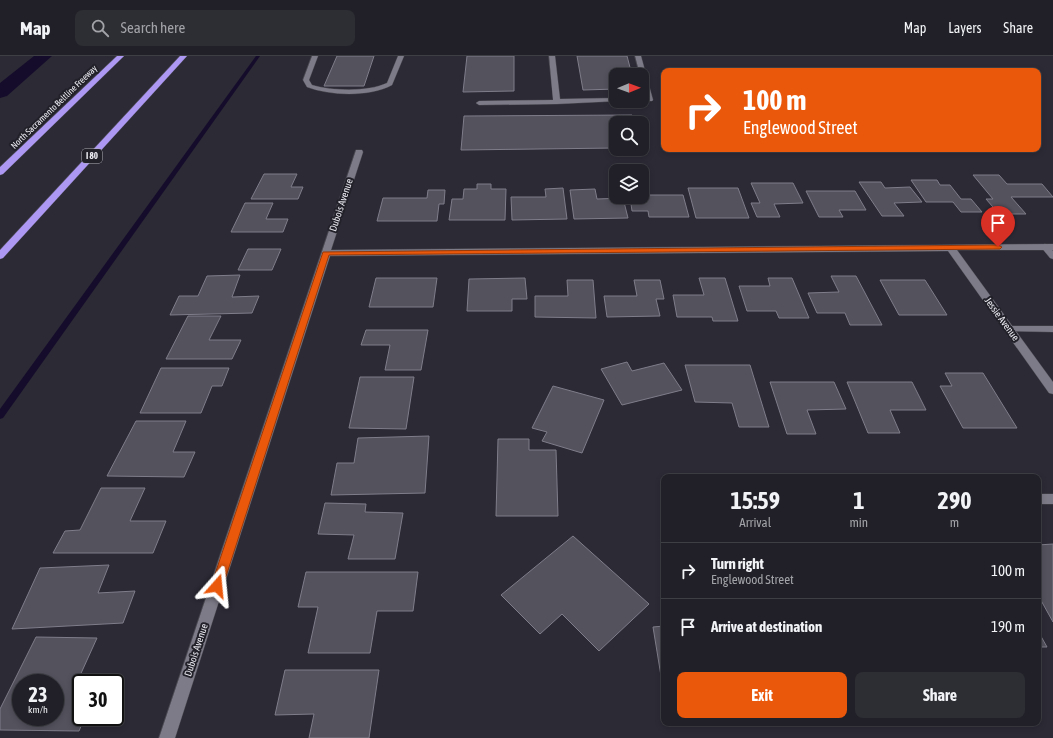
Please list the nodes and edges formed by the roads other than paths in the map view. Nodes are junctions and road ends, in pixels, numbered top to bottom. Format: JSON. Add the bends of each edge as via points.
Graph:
{"nodes":[{"id":1,"x":121,"y":56,"type":"edge"},
{"id":2,"x":184,"y":56,"type":"edge"},
{"id":3,"x":315,"y":56,"type":"edge"},
{"id":4,"x":401,"y":56,"type":"edge"},
{"id":5,"x":552,"y":56,"type":"edge"},
{"id":6,"x":638,"y":56,"type":"edge"},
{"id":7,"x":641,"y":68,"type":"edge"},
{"id":8,"x":609,"y":100,"type":"edge"},
{"id":9,"x":557,"y":101,"type":"junction"},
{"id":10,"x":479,"y":103,"type":"dead end"},
{"id":11,"x":359,"y":152,"type":"dead end"},
{"id":12,"x":0,"y":172,"type":"edge"},
{"id":13,"x":1049,"y":247,"type":"edge"},
{"id":14,"x":951,"y":248,"type":"junction"},
{"id":15,"x":326,"y":253,"type":"junction"},
{"id":16,"x":0,"y":256,"type":"edge"},
{"id":17,"x":1053,"y":256,"type":"edge"},
{"id":18,"x":1010,"y":329,"type":"junction"},
{"id":19,"x":1053,"y":329,"type":"edge"},
{"id":20,"x":1053,"y":390,"type":"edge"},
{"id":21,"x":1041,"y":499,"type":"edge"},
{"id":22,"x":1053,"y":499,"type":"edge"},
{"id":23,"x":167,"y":738,"type":"edge"}],
"edges":[{"from":1,"to":12,"type":"highway","name":"North Sacramento Beltline Freeway"},
{"from":2,"to":16,"type":"highway","number":"I 80"},
{"from":3,"to":4,"type":"street","via":[[306,80],[308,86],[327,91],[386,87],[390,84]]},
{"from":5,"to":9,"type":"street"},
{"from":6,"to":7,"type":"street"},
{"from":8,"to":9,"type":"street"},
{"from":9,"to":10,"type":"street"},
{"from":11,"to":15,"type":"street","name":"Dubois Avenue"},
{"from":13,"to":14,"type":"street"},
{"from":13,"to":17,"type":"street"},
{"from":14,"to":15,"type":"street"},
{"from":14,"to":18,"type":"street","name":"Jessie Avenue"},
{"from":15,"to":23,"type":"street","name":"Dubois Avenue"},
{"from":18,"to":19,"type":"street"},
{"from":18,"to":20,"type":"street","name":"Jessie Avenue"},
{"from":21,"to":22,"type":"street"}]}
